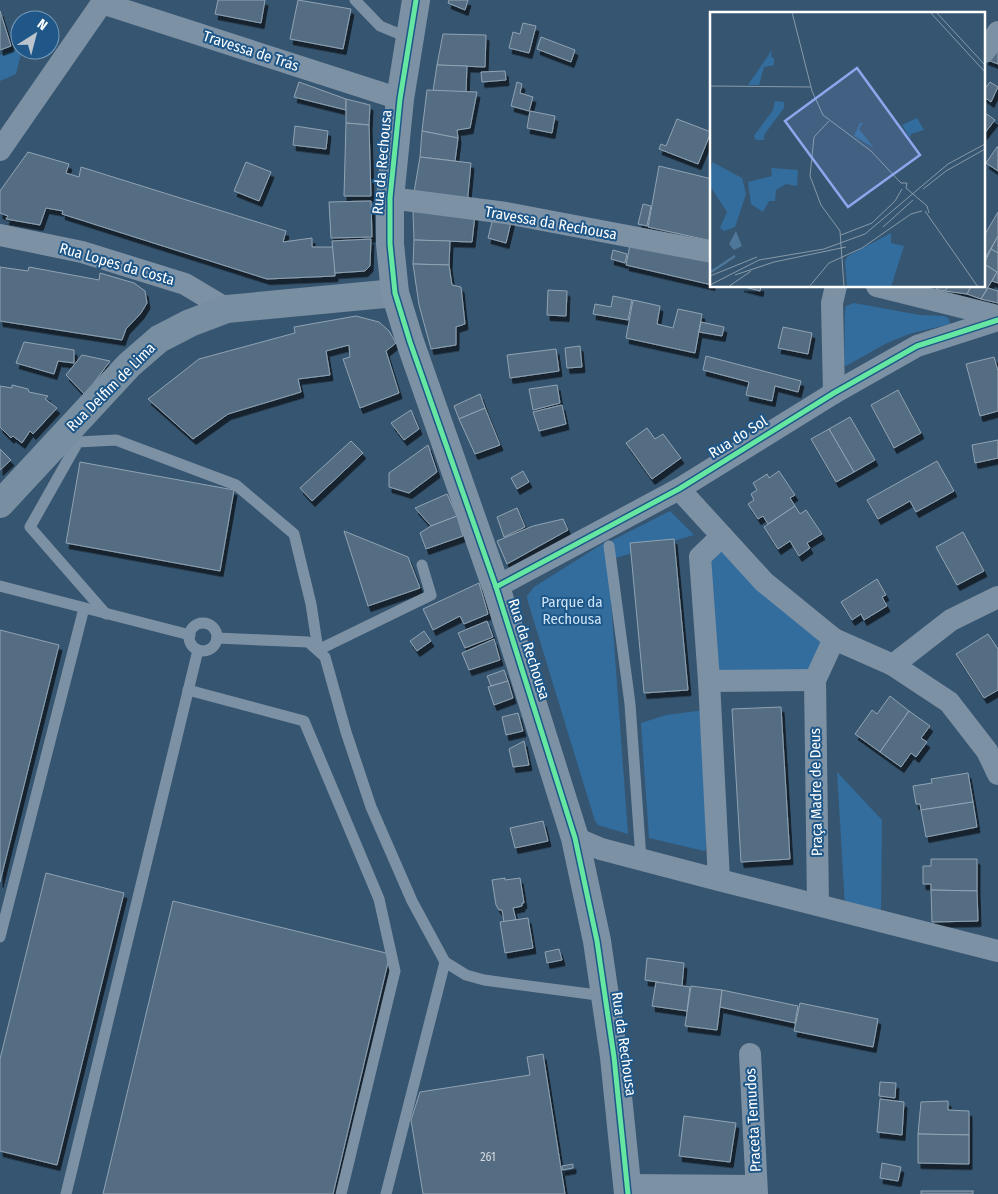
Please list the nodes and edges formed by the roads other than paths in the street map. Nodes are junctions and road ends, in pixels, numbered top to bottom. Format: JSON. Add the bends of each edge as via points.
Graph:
{"nodes":[{"id":1,"x":356,"y":0,"type":"edge"},
{"id":2,"x":416,"y":0,"type":"edge"},
{"id":3,"x":103,"y":2,"type":"edge"},
{"id":4,"x":998,"y":32,"type":"edge"},
{"id":5,"x":409,"y":38,"type":"junction"},
{"id":6,"x":986,"y":49,"type":"edge"},
{"id":7,"x":400,"y":99,"type":"junction"},
{"id":8,"x":0,"y":150,"type":"edge"},
{"id":9,"x":390,"y":198,"type":"junction"},
{"id":10,"x":0,"y":235,"type":"edge"},
{"id":11,"x":710,"y":252,"type":"edge"},
{"id":12,"x":836,"y":288,"type":"edge"},
{"id":13,"x":885,"y":288,"type":"edge"},
{"id":14,"x":396,"y":293,"type":"junction"},
{"id":15,"x":227,"y":309,"type":"junction"},
{"id":16,"x":998,"y":318,"type":"edge"},
{"id":17,"x":834,"y":393,"type":"junction"},
{"id":18,"x":679,"y":488,"type":"junction"},
{"id":19,"x":0,"y":504,"type":"edge"},
{"id":20,"x":722,"y":536,"type":"junction"},
{"id":21,"x":609,"y":546,"type":"dead end"},
{"id":22,"x":422,"y":565,"type":"dead end"},
{"id":23,"x":0,"y":586,"type":"edge"},
{"id":24,"x":496,"y":587,"type":"junction"},
{"id":25,"x":998,"y":597,"type":"edge"},
{"id":26,"x":84,"y":608,"type":"junction"},
{"id":27,"x":106,"y":614,"type":"junction"},
{"id":28,"x":190,"y":635,"type":"junction"},
{"id":29,"x":217,"y":638,"type":"junction"},
{"id":30,"x":834,"y":640,"type":"junction"},
{"id":31,"x":198,"y":650,"type":"junction"},
{"id":32,"x":318,"y":650,"type":"junction"},
{"id":33,"x":893,"y":664,"type":"junction"},
{"id":34,"x":815,"y":680,"type":"junction"},
{"id":35,"x":709,"y":681,"type":"junction"},
{"id":36,"x":188,"y":690,"type":"junction"},
{"id":37,"x":998,"y":774,"type":"edge"},
{"id":38,"x":575,"y":838,"type":"junction"},
{"id":39,"x":641,"y":859,"type":"junction"},
{"id":40,"x":719,"y":880,"type":"junction"},
{"id":41,"x":818,"y":905,"type":"junction"},
{"id":42,"x":0,"y":937,"type":"edge"},
{"id":43,"x":998,"y":951,"type":"edge"},
{"id":44,"x":445,"y":962,"type":"junction"},
{"id":45,"x":605,"y":996,"type":"junction"},
{"id":46,"x":750,"y":1054,"type":"dead end"},
{"id":47,"x":627,"y":1190,"type":"edge"},
{"id":48,"x":757,"y":1190,"type":"edge"},
{"id":49,"x":66,"y":1194,"type":"edge"},
{"id":50,"x":341,"y":1194,"type":"edge"},
{"id":51,"x":386,"y":1194,"type":"edge"}],
"edges":[{"from":1,"to":5,"type":"lane","via":[[380,26]]},
{"from":2,"to":5,"type":"main road","name":"Rua da Rechousa"},
{"from":3,"to":7,"type":"street","name":"Travessa de Trás"},
{"from":3,"to":8,"type":"street"},
{"from":4,"to":6,"type":"street"},
{"from":5,"to":7,"type":"main road","name":"Rua da Rechousa"},
{"from":7,"to":9,"type":"main road","name":"Rua da Rechousa"},
{"from":9,"to":11,"type":"street","name":"Travessa da Rechousa","via":[[506,213]]},
{"from":9,"to":14,"type":"main road","name":"Rua da Rechousa","via":[[390,244]]},
{"from":10,"to":15,"type":"street","name":"Rua Lopes da Costa","via":[[82,252],[186,284]]},
{"from":12,"to":17,"type":"street","via":[[832,303]]},
{"from":13,"to":16,"type":"street"},
{"from":14,"to":15,"type":"main road","name":"Rua Delfim de Lima"},
{"from":14,"to":24,"type":"main road","name":"Rua da Rechousa","via":[[410,342]]},
{"from":15,"to":19,"type":"main road","name":"Rua Delfim de Lima","via":[[190,322],[159,339],[130,365]]},
{"from":16,"to":17,"type":"street","name":"Rua do Sol","via":[[917,346]]},
{"from":17,"to":18,"type":"street","name":"Rua do Sol"},
{"from":18,"to":20,"type":"street"},
{"from":18,"to":24,"type":"street","name":"Rua do Sol"},
{"from":20,"to":30,"type":"street","via":[[764,582]]},
{"from":20,"to":35,"type":"street","via":[[700,557]]},
{"from":21,"to":39,"type":"lane","via":[[630,704]]},
{"from":22,"to":32,"type":"lane","via":[[430,595]]},
{"from":23,"to":26,"type":"lane"},
{"from":24,"to":38,"type":"main road","name":"Rua da Rechousa"},
{"from":25,"to":33,"type":"street","via":[[951,620]]},
{"from":26,"to":27,"type":"lane"},
{"from":26,"to":42,"type":"lane"},
{"from":27,"to":28,"type":"lane"},
{"from":27,"to":32,"type":"lane","via":[[30,527],[78,442],[116,440],[236,485],[294,534],[312,604]]},
{"from":28,"to":29,"type":"lane","via":[[197,625],[206,624],[213,628]]},
{"from":28,"to":31,"type":"lane","via":[[191,644]]},
{"from":29,"to":31,"type":"lane","via":[[211,649]]},
{"from":29,"to":32,"type":"lane","via":[[308,642]]},
{"from":30,"to":33,"type":"street"},
{"from":30,"to":34,"type":"street","name":"Praça Madre de Deus"},
{"from":31,"to":36,"type":"lane"},
{"from":32,"to":44,"type":"lane","via":[[326,658],[371,806],[412,901]]},
{"from":33,"to":37,"type":"street","via":[[949,702],[987,751]]},
{"from":34,"to":35,"type":"street"},
{"from":34,"to":41,"type":"street","name":"Praça Madre de Deus"},
{"from":35,"to":40,"type":"street"},
{"from":36,"to":49,"type":"lane"},
{"from":36,"to":50,"type":"lane","via":[[304,722],[379,899],[395,970]]},
{"from":38,"to":39,"type":"street","via":[[601,849]]},
{"from":38,"to":45,"type":"main road","name":"Rua da Rechousa"},
{"from":39,"to":40,"type":"street"},
{"from":40,"to":41,"type":"street"},
{"from":41,"to":43,"type":"street"},
{"from":44,"to":45,"type":"lane","via":[[466,975],[484,980]]},
{"from":44,"to":51,"type":"lane"},
{"from":45,"to":47,"type":"main road","name":"Rua da Rechousa"},
{"from":46,"to":48,"type":"street","name":"Praceta Temudos"},
{"from":47,"to":48,"type":"street","name":"Praceta Temudos"}]}
